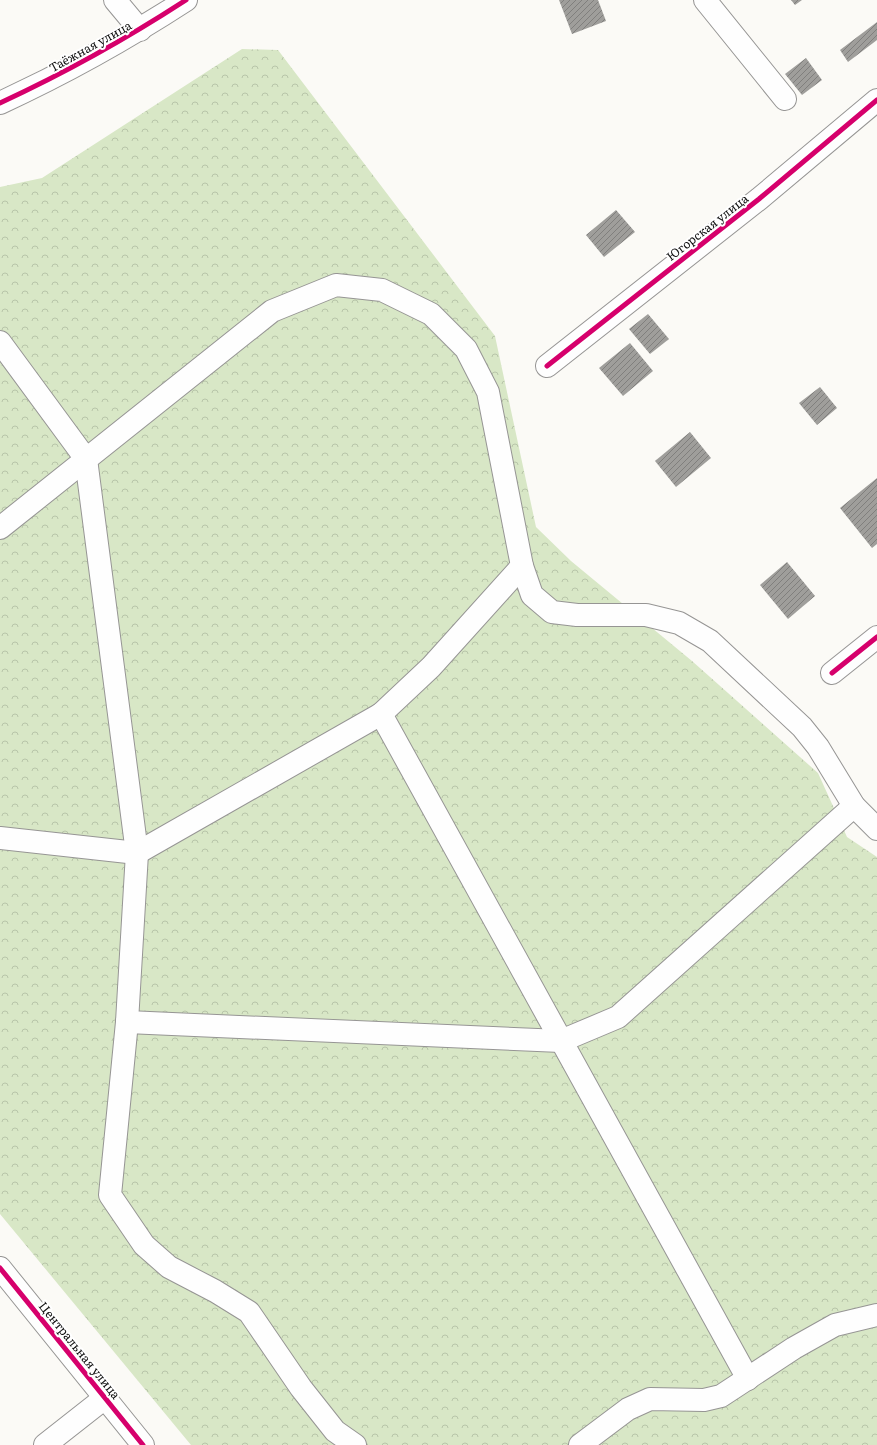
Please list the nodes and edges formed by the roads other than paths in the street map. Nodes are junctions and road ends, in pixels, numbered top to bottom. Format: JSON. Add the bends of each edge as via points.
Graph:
{"nodes":[{"id":1,"x":115,"y":0,"type":"edge"},
{"id":2,"x":186,"y":0,"type":"edge"},
{"id":3,"x":705,"y":0,"type":"edge"},
{"id":4,"x":140,"y":30,"type":"junction"},
{"id":5,"x":785,"y":99,"type":"dead end"},
{"id":6,"x":877,"y":100,"type":"edge"},
{"id":7,"x":0,"y":103,"type":"edge"},
{"id":8,"x":0,"y":342,"type":"edge"},
{"id":9,"x":547,"y":366,"type":"dead end"},
{"id":10,"x":86,"y":459,"type":"junction"},
{"id":11,"x":0,"y":528,"type":"edge"},
{"id":12,"x":522,"y":566,"type":"junction"},
{"id":13,"x":877,"y":637,"type":"edge"},
{"id":14,"x":832,"y":673,"type":"dead end"},
{"id":15,"x":381,"y":714,"type":"junction"},
{"id":16,"x":854,"y":806,"type":"junction"},
{"id":17,"x":877,"y":829,"type":"edge"},
{"id":18,"x":0,"y":838,"type":"edge"},
{"id":19,"x":137,"y":853,"type":"junction"},
{"id":20,"x":126,"y":1022,"type":"junction"},
{"id":21,"x":562,"y":1041,"type":"junction"},
{"id":22,"x":0,"y":1268,"type":"edge"},
{"id":23,"x":877,"y":1315,"type":"edge"},
{"id":24,"x":748,"y":1379,"type":"junction"},
{"id":25,"x":106,"y":1397,"type":"junction"},
{"id":26,"x":45,"y":1445,"type":"edge"},
{"id":27,"x":143,"y":1445,"type":"edge"},
{"id":28,"x":355,"y":1445,"type":"edge"},
{"id":29,"x":580,"y":1445,"type":"edge"}],
"edges":[{"from":1,"to":4,"type":"street"},
{"from":2,"to":4,"type":"street","name":"Таёжная улица"},
{"from":3,"to":5,"type":"street"},
{"from":4,"to":7,"type":"street","name":"Таёжная улица"},
{"from":6,"to":9,"type":"street","name":"Югорская улица","via":[[759,199]]},
{"from":8,"to":10,"type":"street"},
{"from":10,"to":11,"type":"street"},
{"from":10,"to":12,"type":"street","via":[[272,311],[336,285],[382,290],[430,314],[466,349],[488,392]]},
{"from":10,"to":19,"type":"street"},
{"from":12,"to":15,"type":"street","via":[[430,668]]},
{"from":12,"to":16,"type":"street","via":[[532,595],[552,612],[577,616],[646,616],[679,623],[710,642],[802,727],[818,747]]},
{"from":13,"to":14,"type":"street"},
{"from":15,"to":19,"type":"street"},
{"from":15,"to":21,"type":"street"},
{"from":16,"to":17,"type":"street"},
{"from":16,"to":21,"type":"street","via":[[618,1017]]},
{"from":18,"to":19,"type":"street"},
{"from":19,"to":20,"type":"street"},
{"from":20,"to":21,"type":"street"},
{"from":20,"to":28,"type":"street","via":[[110,1196],[144,1245],[169,1267],[249,1312],[301,1388],[336,1431]]},
{"from":21,"to":24,"type":"street"},
{"from":22,"to":25,"type":"street","name":"Центральная улица"},
{"from":23,"to":24,"type":"street","via":[[835,1325],[794,1348]]},
{"from":24,"to":29,"type":"street","via":[[721,1396],[704,1400],[650,1399],[628,1409]]},
{"from":25,"to":26,"type":"street"},
{"from":25,"to":27,"type":"street","name":"Центральная улица"}]}
